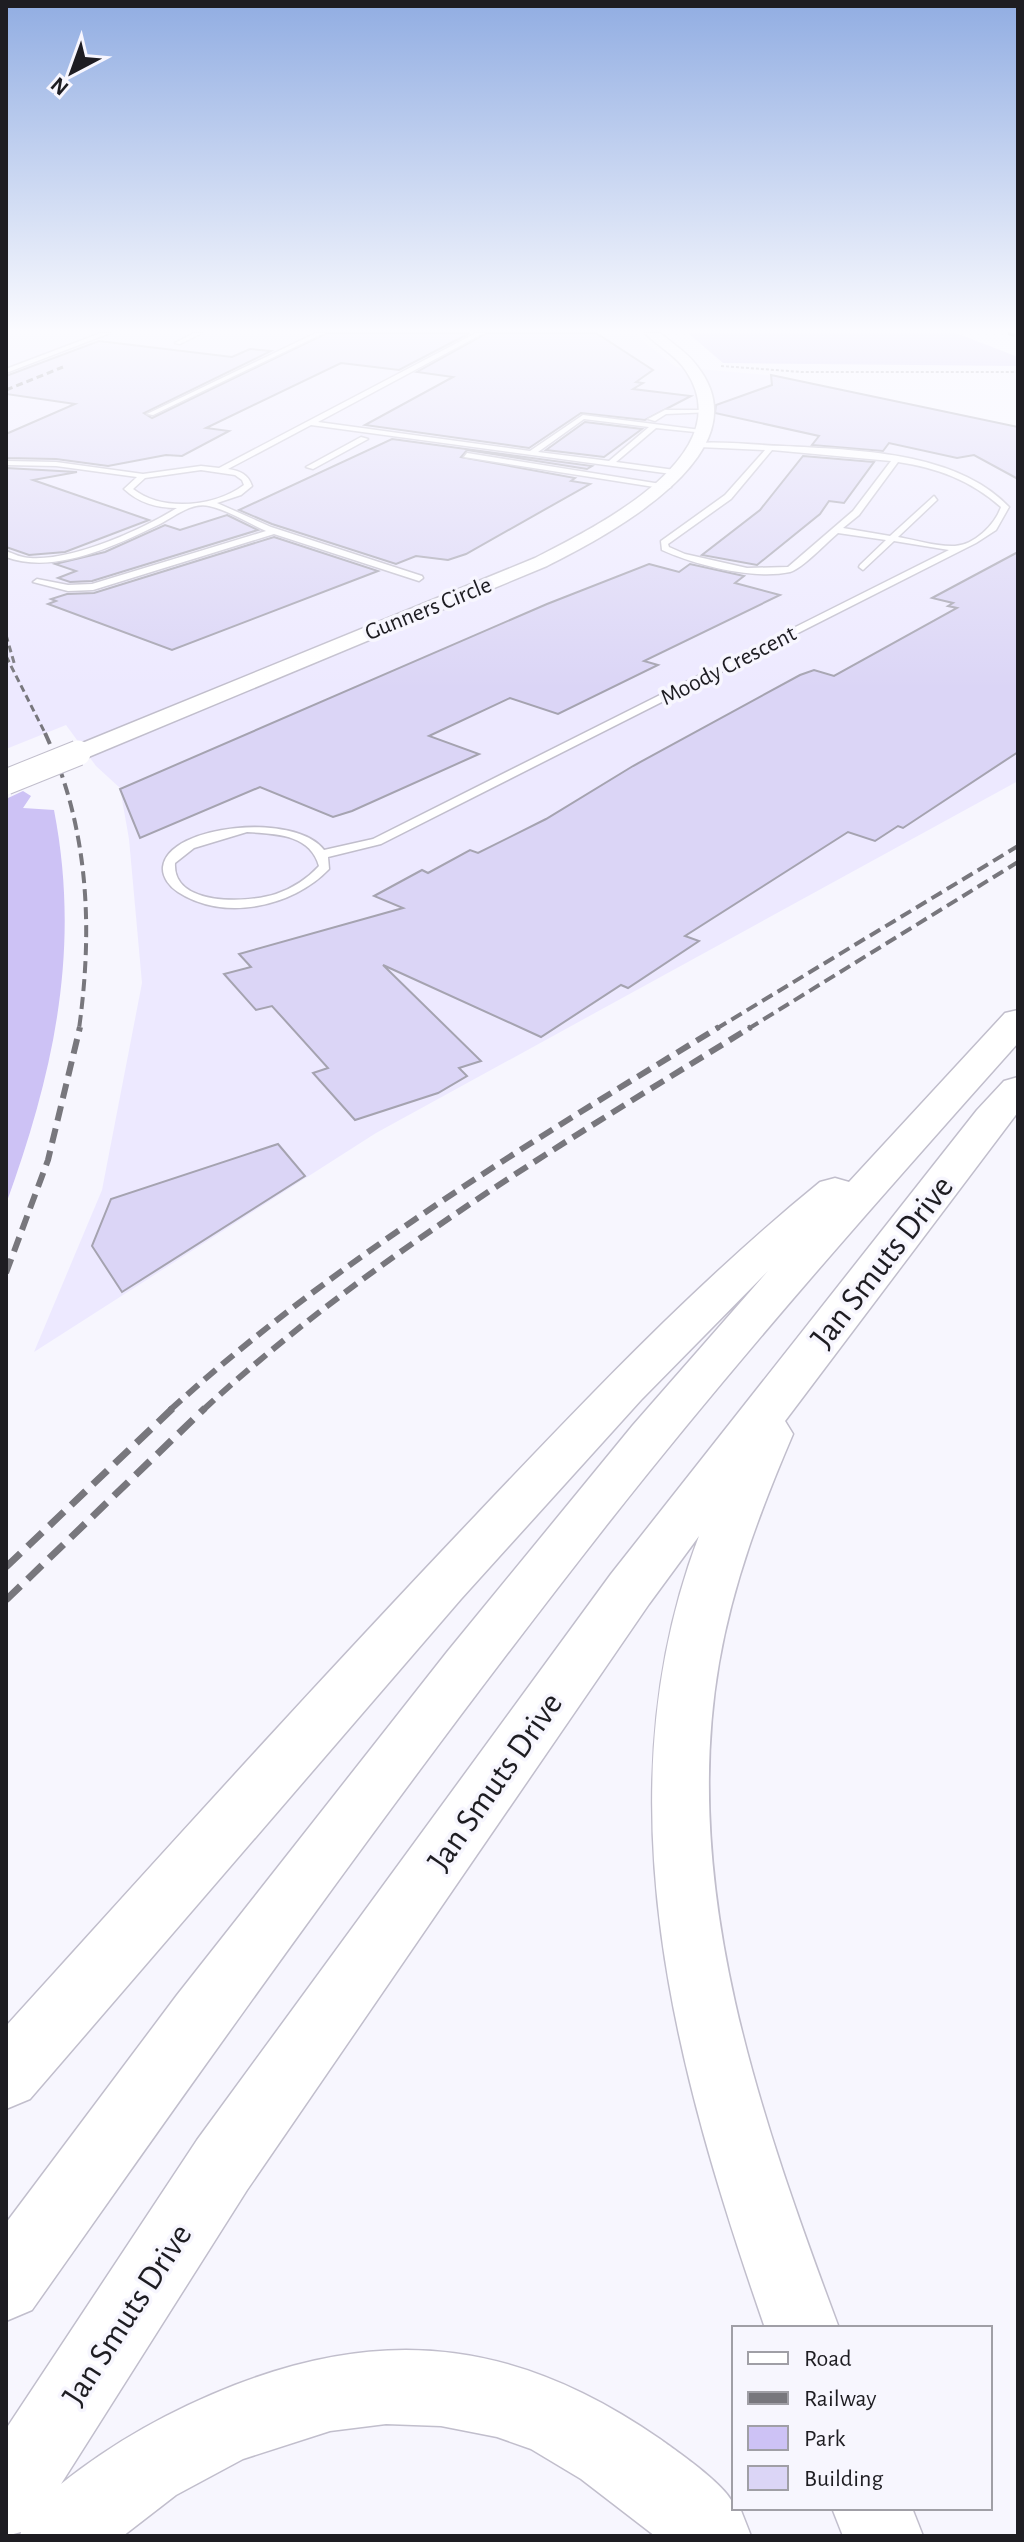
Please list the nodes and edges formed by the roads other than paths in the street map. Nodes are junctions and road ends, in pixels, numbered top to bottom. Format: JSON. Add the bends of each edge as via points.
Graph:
{"nodes":[{"id":1,"x":256,"y":452,"type":"edge"},
{"id":2,"x":340,"y":452,"type":"edge"},
{"id":3,"x":459,"y":452,"type":"edge"},
{"id":4,"x":521,"y":452,"type":"edge"},
{"id":5,"x":623,"y":452,"type":"edge"},
{"id":6,"x":690,"y":452,"type":"edge"},
{"id":7,"x":768,"y":452,"type":"edge"},
{"id":8,"x":792,"y":452,"type":"edge"},
{"id":9,"x":531,"y":453,"type":"joint"},
{"id":10,"x":896,"y":459,"type":"junction"},
{"id":11,"x":6,"y":463,"type":"edge"},
{"id":12,"x":610,"y":464,"type":"junction"},
{"id":13,"x":310,"y":467,"type":"dead end"},
{"id":14,"x":221,"y":470,"type":"junction"},
{"id":15,"x":143,"y":476,"type":"junction"},
{"id":16,"x":673,"y":480,"type":"junction"},
{"id":17,"x":934,"y":498,"type":"dead end"},
{"id":18,"x":209,"y":503,"type":"junction"},
{"id":19,"x":187,"y":505,"type":"junction"},
{"id":20,"x":837,"y":530,"type":"junction"},
{"id":21,"x":274,"y":531,"type":"junction"},
{"id":22,"x":892,"y":539,"type":"junction"},
{"id":23,"x":958,"y":549,"type":"junction"},
{"id":24,"x":6,"y":554,"type":"edge"},
{"id":25,"x":863,"y":567,"type":"dead end"},
{"id":26,"x":419,"y":578,"type":"dead end"},
{"id":27,"x":37,"y":582,"type":"dead end"},
{"id":28,"x":6,"y":782,"type":"edge"},
{"id":29,"x":324,"y":854,"type":"junction"},
{"id":30,"x":1018,"y":1021,"type":"edge"},
{"id":31,"x":1018,"y":1089,"type":"edge"},
{"id":32,"x":938,"y":1108,"type":"junction"},
{"id":33,"x":795,"y":1373,"type":"junction"},
{"id":34,"x":6,"y":2076,"type":"edge"},
{"id":35,"x":6,"y":2284,"type":"edge"},
{"id":36,"x":801,"y":2326,"type":"edge"},
{"id":37,"x":6,"y":2499,"type":"edge"},
{"id":38,"x":873,"y":2510,"type":"edge"},
{"id":39,"x":60,"y":2536,"type":"edge"},
{"id":40,"x":711,"y":2536,"type":"edge"},
{"id":41,"x":883,"y":2536,"type":"edge"}],
"edges":[{"from":1,"to":14,"type":"lane"},
{"from":2,"to":13,"type":"lane"},
{"from":3,"to":16,"type":"lane"},
{"from":4,"to":9,"type":"lane"},
{"from":5,"to":12,"type":"lane"},
{"from":6,"to":16,"type":"street","name":"Gunners Circle"},
{"from":7,"to":20,"type":"lane","via":[[728,497],[673,535],[665,548],[747,571],[778,571],[797,564]]},
{"from":8,"to":10,"type":"lane","name":"Moody Crescent"},
{"from":9,"to":12,"type":"lane"},
{"from":10,"to":20,"type":"lane"},
{"from":10,"to":23,"type":"lane","name":"Moody Crescent","via":[[967,477],[1005,507],[997,528]]},
{"from":11,"to":15,"type":"lane"},
{"from":12,"to":16,"type":"lane"},
{"from":14,"to":15,"type":"lane","via":[[180,469]]},
{"from":14,"to":18,"type":"lane","via":[[237,473],[248,486],[242,493]]},
{"from":15,"to":19,"type":"lane","via":[[128,489],[134,496]]},
{"from":16,"to":28,"type":"street","name":"Gunners Circle","bridge":true,"via":[[614,524],[541,562]]},
{"from":17,"to":22,"type":"lane"},
{"from":18,"to":19,"type":"lane"},
{"from":18,"to":21,"type":"lane"},
{"from":19,"to":24,"type":"lane","via":[[145,528],[52,559],[30,561]]},
{"from":20,"to":22,"type":"lane"},
{"from":21,"to":26,"type":"lane"},
{"from":21,"to":27,"type":"lane","via":[[93,587]]},
{"from":22,"to":23,"type":"lane"},
{"from":22,"to":25,"type":"lane"},
{"from":23,"to":29,"type":"lane","name":"Moody Crescent","via":[[377,842]]},
{"from":29,"to":29,"type":"lane","via":[[325,867],[316,880],[271,900],[244,903],[197,897],[177,887],[169,874],[170,862],[181,850],[223,832],[287,833]]},
{"from":30,"to":32,"type":"main road","name":"Jan Smuts Drive"},
{"from":31,"to":33,"type":"main road","name":"Jan Smuts Drive"},
{"from":32,"to":34,"type":"main road","via":[[760,1254],[663,1350],[361,1672]]},
{"from":32,"to":35,"type":"main road","name":"Jan Smuts Drive","via":[[794,1270],[536,1579],[124,2119]]},
{"from":33,"to":36,"type":"main road","via":[[713,1569],[691,1676],[679,1794],[682,1867],[705,2023],[760,2212]]},
{"from":33,"to":37,"type":"main road","name":"Jan Smuts Drive","via":[[630,1589],[222,2165]]},
{"from":38,"to":41,"type":"main road"},
{"from":39,"to":40,"type":"main road","via":[[161,2460],[229,2427],[302,2398],[375,2386],[436,2386],[546,2414],[657,2484]]}]}
